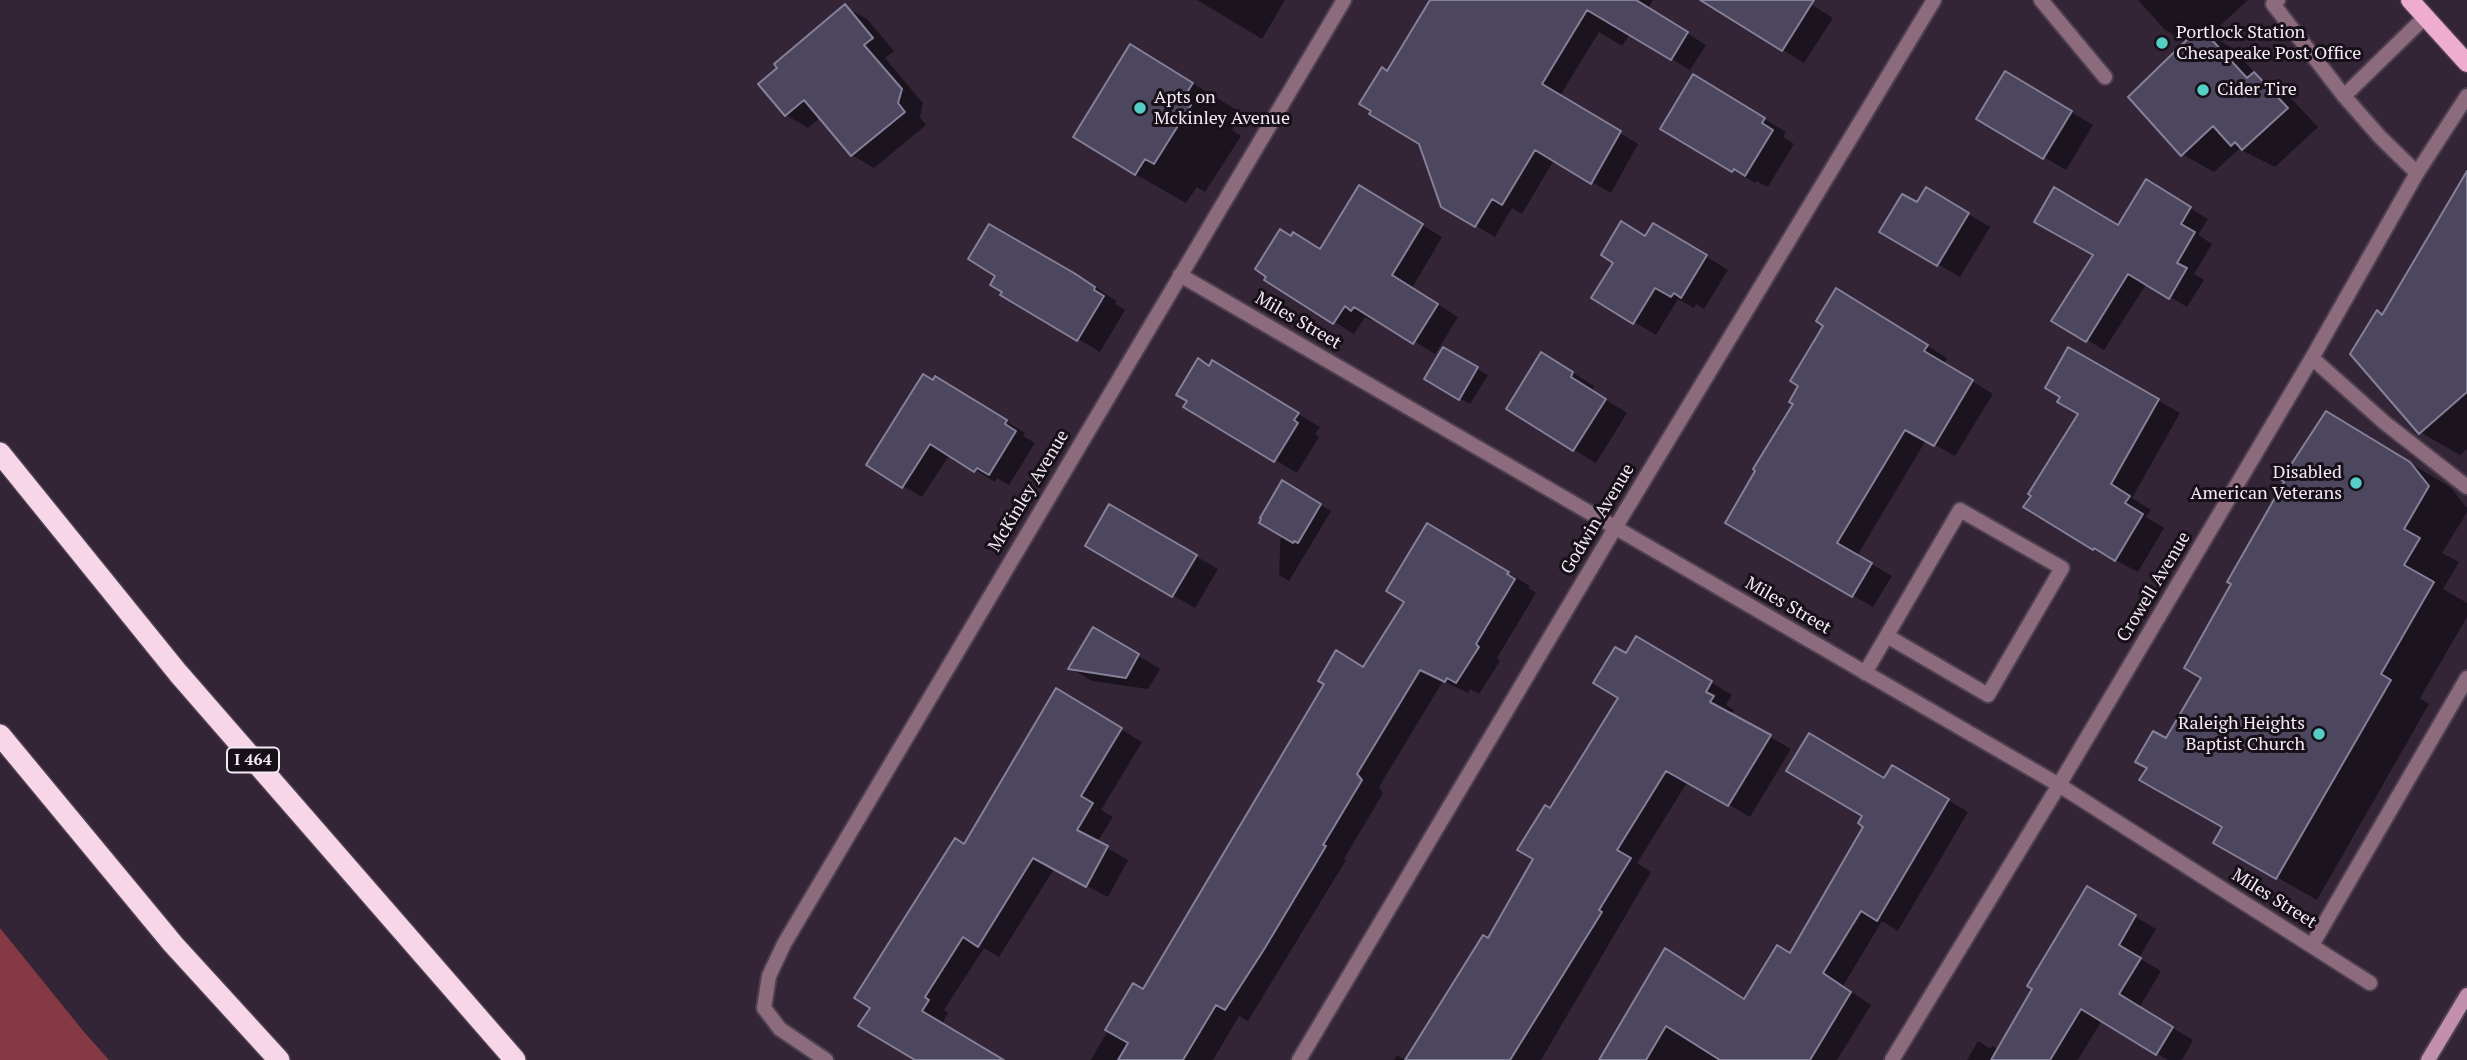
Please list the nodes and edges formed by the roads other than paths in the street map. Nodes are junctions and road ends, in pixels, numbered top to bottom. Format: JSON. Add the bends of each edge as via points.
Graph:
{"nodes":[{"id":1,"x":1344,"y":0,"type":"edge"},
{"id":2,"x":1934,"y":0,"type":"edge"},
{"id":3,"x":2041,"y":0,"type":"edge"},
{"id":4,"x":2278,"y":0,"type":"edge"},
{"id":5,"x":2410,"y":0,"type":"edge"},
{"id":6,"x":2426,"y":16,"type":"junction"},
{"id":7,"x":2467,"y":63,"type":"edge"},
{"id":8,"x":2105,"y":77,"type":"dead end"},
{"id":9,"x":2344,"y":96,"type":"junction"},
{"id":10,"x":2467,"y":96,"type":"edge"},
{"id":11,"x":2417,"y":173,"type":"junction"},
{"id":12,"x":1180,"y":275,"type":"junction"},
{"id":13,"x":2312,"y":358,"type":"junction"},
{"id":14,"x":0,"y":453,"type":"edge"},
{"id":15,"x":2467,"y":488,"type":"edge"},
{"id":16,"x":1615,"y":528,"type":"junction"},
{"id":17,"x":1887,"y":636,"type":"junction"},
{"id":18,"x":1865,"y":673,"type":"junction"},
{"id":19,"x":2467,"y":678,"type":"edge"},
{"id":20,"x":0,"y":735,"type":"edge"},
{"id":21,"x":2059,"y":785,"type":"junction"},
{"id":22,"x":2312,"y":946,"type":"junction"},
{"id":23,"x":2370,"y":983,"type":"dead end"},
{"id":24,"x":2467,"y":995,"type":"edge"},
{"id":25,"x":485,"y":1026,"type":"junction"},
{"id":26,"x":279,"y":1060,"type":"edge"},
{"id":27,"x":515,"y":1060,"type":"edge"},
{"id":28,"x":528,"y":1060,"type":"edge"},
{"id":29,"x":826,"y":1060,"type":"edge"},
{"id":30,"x":1300,"y":1060,"type":"edge"},
{"id":31,"x":1892,"y":1060,"type":"edge"},
{"id":32,"x":2428,"y":1060,"type":"edge"}],
"edges":[{"from":1,"to":12,"type":"street","name":"McKinley Avenue"},
{"from":2,"to":16,"type":"street","name":"Godwin Avenue"},
{"from":3,"to":8,"type":"street"},
{"from":4,"to":9,"type":"street","via":[[2273,4]]},
{"from":5,"to":6,"type":"main road"},
{"from":6,"to":7,"type":"main road"},
{"from":6,"to":9,"type":"street"},
{"from":9,"to":11,"type":"street"},
{"from":10,"to":11,"type":"street","name":"Crowell Avenue"},
{"from":11,"to":13,"type":"street","name":"Crowell Avenue"},
{"from":12,"to":16,"type":"street","name":"Miles Street"},
{"from":12,"to":29,"type":"street","name":"McKinley Avenue","via":[[769,976],[764,1008],[780,1029]]},
{"from":13,"to":15,"type":"street"},
{"from":13,"to":21,"type":"street","name":"Crowell Avenue"},
{"from":14,"to":25,"type":"highway","number":"I 464","via":[[178,673]]},
{"from":16,"to":18,"type":"street","name":"Miles Street"},
{"from":16,"to":30,"type":"street","name":"Godwin Avenue"},
{"from":17,"to":17,"type":"street","via":[[1959,509],[2062,568],[1989,695]]},
{"from":17,"to":18,"type":"street"},
{"from":18,"to":21,"type":"street","name":"Miles Street"},
{"from":19,"to":22,"type":"street"},
{"from":20,"to":26,"type":"highway","via":[[173,944]]},
{"from":21,"to":22,"type":"street","name":"Miles Street"},
{"from":21,"to":31,"type":"street","name":"Crowell Avenue"},
{"from":22,"to":23,"type":"street","name":"Miles Street"},
{"from":24,"to":32,"type":"main road"},
{"from":25,"to":27,"type":"highway","number":"I 464"},
{"from":25,"to":28,"type":"highway"}]}
